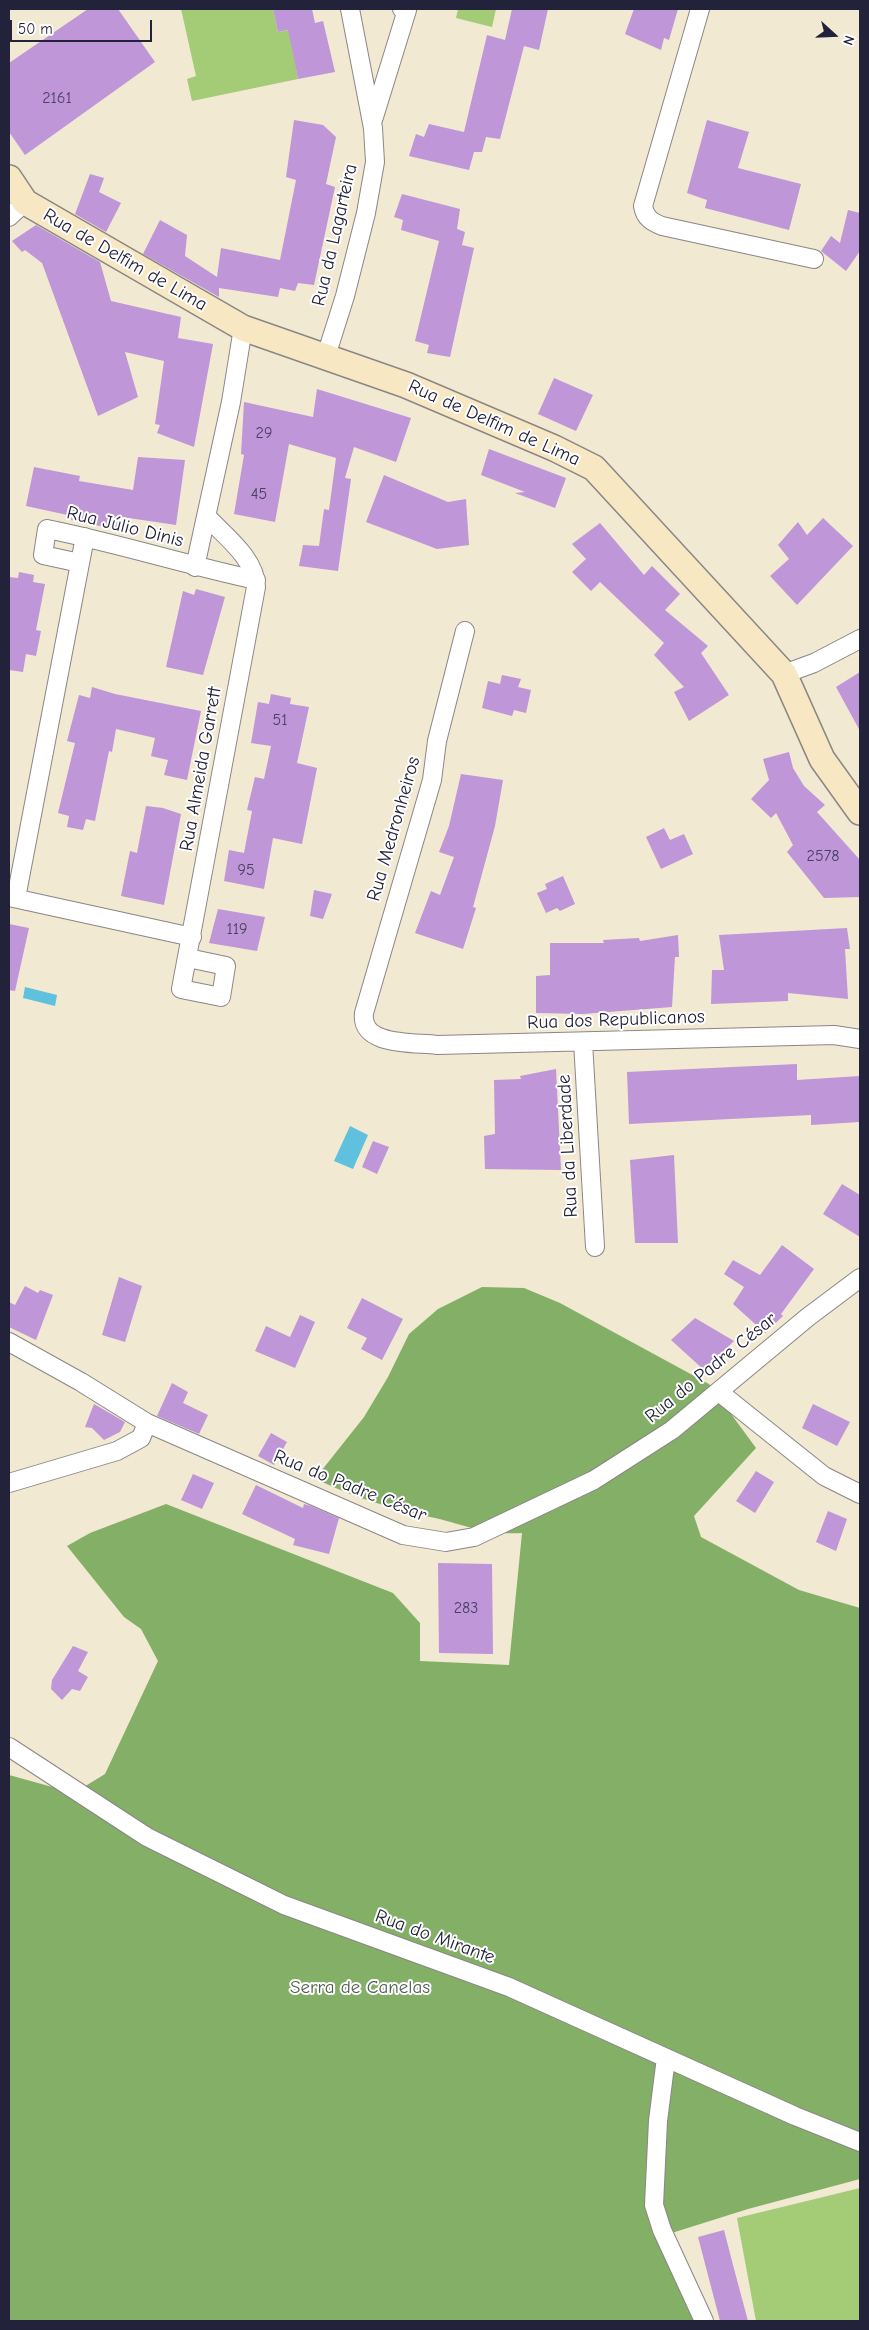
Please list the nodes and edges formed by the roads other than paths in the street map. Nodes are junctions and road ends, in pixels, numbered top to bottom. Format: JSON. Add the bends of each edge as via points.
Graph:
{"nodes":[{"id":1,"x":350,"y":9,"type":"edge"},
{"id":2,"x":402,"y":9,"type":"edge"},
{"id":3,"x":700,"y":9,"type":"edge"},
{"id":4,"x":372,"y":122,"type":"junction"},
{"id":5,"x":9,"y":178,"type":"edge"},
{"id":6,"x":17,"y":210,"type":"edge"},
{"id":7,"x":814,"y":259,"type":"dead end"},
{"id":8,"x":243,"y":328,"type":"junction"},
{"id":9,"x":326,"y":356,"type":"junction"},
{"id":10,"x":207,"y":517,"type":"junction"},
{"id":11,"x":85,"y":537,"type":"junction"},
{"id":12,"x":80,"y":563,"type":"junction"},
{"id":13,"x":195,"y":567,"type":"junction"},
{"id":14,"x":256,"y":584,"type":"junction"},
{"id":15,"x":464,"y":631,"type":"dead end"},
{"id":16,"x":860,"y":638,"type":"edge"},
{"id":17,"x":784,"y":674,"type":"junction"},
{"id":18,"x":860,"y":812,"type":"edge"},
{"id":19,"x":15,"y":866,"type":"edge"},
{"id":20,"x":12,"y":897,"type":"edge"},
{"id":21,"x":192,"y":937,"type":"junction"},
{"id":22,"x":188,"y":958,"type":"dead end"},
{"id":23,"x":373,"y":1034,"type":"joint"},
{"id":24,"x":860,"y":1040,"type":"edge"},
{"id":25,"x":583,"y":1042,"type":"junction"},
{"id":26,"x":595,"y":1247,"type":"dead end"},
{"id":27,"x":860,"y":1278,"type":"edge"},
{"id":28,"x":9,"y":1342,"type":"edge"},
{"id":29,"x":719,"y":1392,"type":"junction"},
{"id":30,"x":148,"y":1423,"type":"junction"},
{"id":31,"x":9,"y":1483,"type":"edge"},
{"id":32,"x":860,"y":1494,"type":"edge"},
{"id":33,"x":9,"y":1747,"type":"edge"},
{"id":34,"x":666,"y":2058,"type":"junction"},
{"id":35,"x":860,"y":2142,"type":"edge"},
{"id":36,"x":704,"y":2321,"type":"edge"}],
"edges":[{"from":1,"to":4,"type":"street","name":"Rua da Lagarteira"},
{"from":2,"to":4,"type":"street","name":"Rua da Lagarteira","via":[[406,10]]},
{"from":3,"to":7,"type":"street","via":[[643,206],[644,214],[662,226]]},
{"from":4,"to":9,"type":"street","name":"Rua da Lagarteira","via":[[375,162],[371,194]]},
{"from":5,"to":6,"type":"main road","name":"Rua de Delfim de Lima"},
{"from":6,"to":8,"type":"main road","name":"Rua de Delfim de Lima"},
{"from":8,"to":9,"type":"main road","name":"Rua de Delfim de Lima"},
{"from":8,"to":10,"type":"street"},
{"from":9,"to":17,"type":"main road","name":"Rua de Delfim de Lima","via":[[406,385],[594,468]]},
{"from":10,"to":13,"type":"street"},
{"from":10,"to":14,"type":"street","via":[[245,558]]},
{"from":11,"to":12,"type":"street"},
{"from":11,"to":12,"type":"street","name":"Rua Júlio Dinis","via":[[47,529],[43,555]]},
{"from":11,"to":13,"type":"street","name":"Rua Júlio Dinis"},
{"from":12,"to":19,"type":"street"},
{"from":13,"to":14,"type":"street","name":"Rua Júlio Dinis"},
{"from":14,"to":21,"type":"street","name":"Rua Almeida Garrett"},
{"from":15,"to":23,"type":"street","name":"Rua Medronheiros","via":[[437,741],[432,780],[364,1013],[364,1025]]},
{"from":16,"to":17,"type":"street","via":[[814,663]]},
{"from":17,"to":18,"type":"main road","name":"Rua de Delfim de Lima","via":[[822,759]]},
{"from":19,"to":20,"type":"street"},
{"from":20,"to":21,"type":"street"},
{"from":21,"to":22,"type":"street","name":"Rua Almeida Garrett"},
{"from":23,"to":25,"type":"street","name":"Rua dos Republicanos","via":[[388,1040],[437,1045]]},
{"from":24,"to":25,"type":"street","name":"Rua dos Republicanos","via":[[834,1034]]},
{"from":25,"to":26,"type":"street","name":"Rua da Liberdade"},
{"from":27,"to":29,"type":"street","name":"Rua do Padre César"},
{"from":28,"to":30,"type":"street","name":"Rua do Padre César"},
{"from":29,"to":30,"type":"street","name":"Rua do Padre César","via":[[672,1430],[594,1480],[488,1531],[446,1542],[403,1535]]},
{"from":29,"to":32,"type":"street","via":[[824,1476]]},
{"from":30,"to":31,"type":"street","via":[[141,1438],[117,1451]]},
{"from":33,"to":34,"type":"street","name":"Rua do Mirante","via":[[147,1838],[284,1905],[509,1987]]},
{"from":34,"to":35,"type":"street","name":"Rua do Mirante"},
{"from":34,"to":36,"type":"street","via":[[658,2121],[654,2205],[662,2230]]}]}
